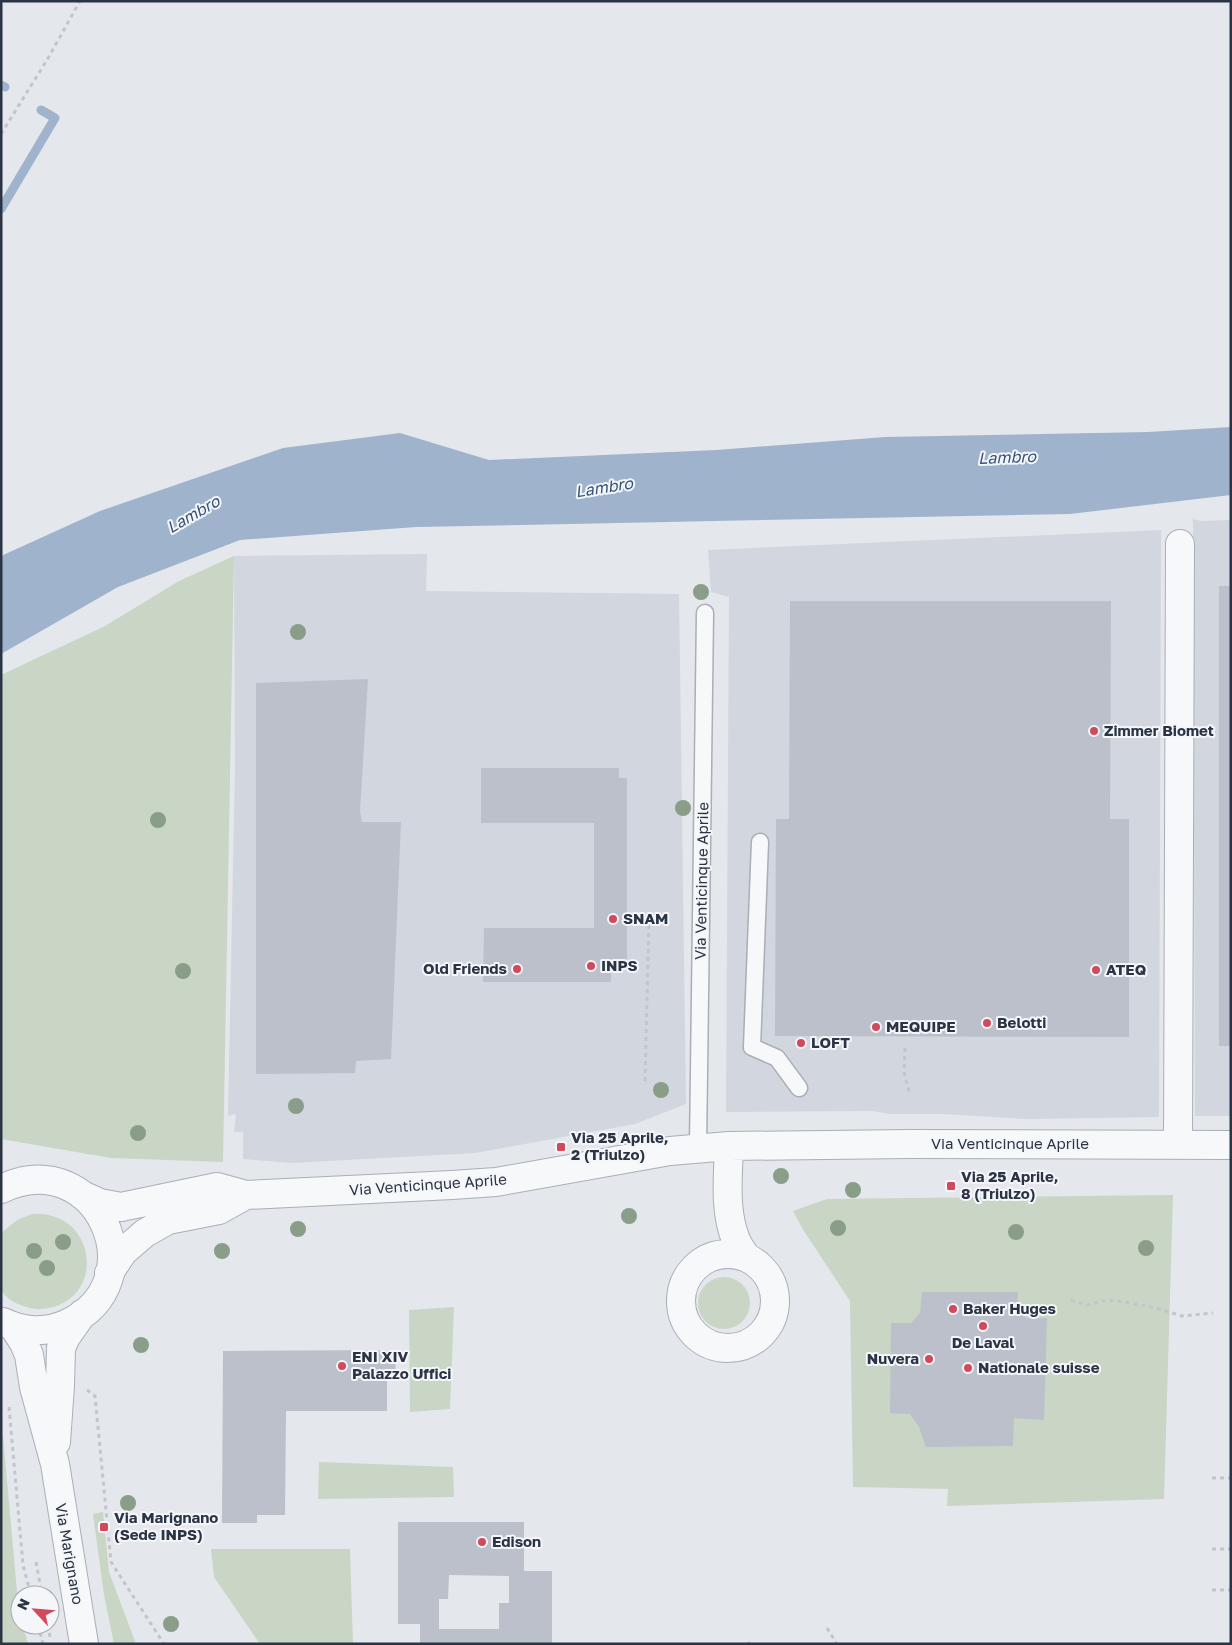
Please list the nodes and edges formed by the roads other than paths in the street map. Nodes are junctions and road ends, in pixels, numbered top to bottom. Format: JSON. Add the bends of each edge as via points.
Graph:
{"nodes":[{"id":1,"x":1180,"y":544,"type":"dead end"},
{"id":2,"x":705,"y":613,"type":"dead end"},
{"id":3,"x":760,"y":842,"type":"dead end"},
{"id":4,"x":799,"y":1088,"type":"dead end"},
{"id":5,"x":1178,"y":1145,"type":"junction"},
{"id":6,"x":1231,"y":1145,"type":"edge"},
{"id":7,"x":729,"y":1146,"type":"junction"},
{"id":8,"x":698,"y":1148,"type":"junction"},
{"id":9,"x":1,"y":1189,"type":"edge"},
{"id":10,"x":82,"y":1195,"type":"junction"},
{"id":11,"x":246,"y":1195,"type":"junction"},
{"id":12,"x":727,"y":1196,"type":"junction"},
{"id":13,"x":746,"y":1257,"type":"junction"},
{"id":14,"x":697,"y":1266,"type":"junction"},
{"id":15,"x":109,"y":1273,"type":"junction"},
{"id":16,"x":82,"y":1314,"type":"junction"},
{"id":17,"x":7,"y":1324,"type":"edge"},
{"id":18,"x":54,"y":1464,"type":"junction"},
{"id":19,"x":84,"y":1644,"type":"edge"}],
"edges":[{"from":1,"to":5,"type":"street"},
{"from":2,"to":8,"type":"lane","name":"Via Venticinque Aprile"},
{"from":3,"to":4,"type":"lane","via":[[752,1047],[777,1058]]},
{"from":5,"to":6,"type":"street","name":"Via Venticinque Aprile"},
{"from":5,"to":7,"type":"street","name":"Via Venticinque Aprile"},
{"from":7,"to":8,"type":"street","name":"Via Venticinque Aprile"},
{"from":7,"to":12,"type":"street"},
{"from":8,"to":11,"type":"street","name":"Via Venticinque Aprile","via":[[670,1150],[496,1182]]},
{"from":9,"to":10,"type":"street","via":[[31,1180],[46,1180],[65,1185]]},
{"from":10,"to":11,"type":"street","name":"Via Venticinque Aprile","via":[[121,1207],[216,1187]]},
{"from":10,"to":15,"type":"street","via":[[98,1211],[108,1230],[112,1256]]},
{"from":11,"to":15,"type":"street","name":"Via Venticinque Aprile","via":[[219,1210],[168,1220],[145,1233],[124,1252]]},
{"from":12,"to":13,"type":"street","via":[[736,1240]]},
{"from":12,"to":14,"type":"street","via":[[708,1248]]},
{"from":13,"to":14,"type":"street","via":[[729,1254],[711,1256]]},
{"from":13,"to":14,"type":"street","via":[[767,1274],[774,1289],[773,1316],[765,1331],[754,1341],[731,1349],[706,1344],[689,1330],[682,1316],[682,1289],[690,1271]]},
{"from":15,"to":16,"type":"street","via":[[100,1295]]},
{"from":16,"to":17,"type":"street","via":[[69,1323],[52,1328],[36,1330]]},
{"from":16,"to":18,"type":"street","name":"Via Marignano","via":[[66,1336],[60,1352]]},
{"from":17,"to":18,"type":"street","name":"Via Marignano","via":[[24,1343],[29,1356]]},
{"from":18,"to":19,"type":"street","name":"Via Marignano"}]}
